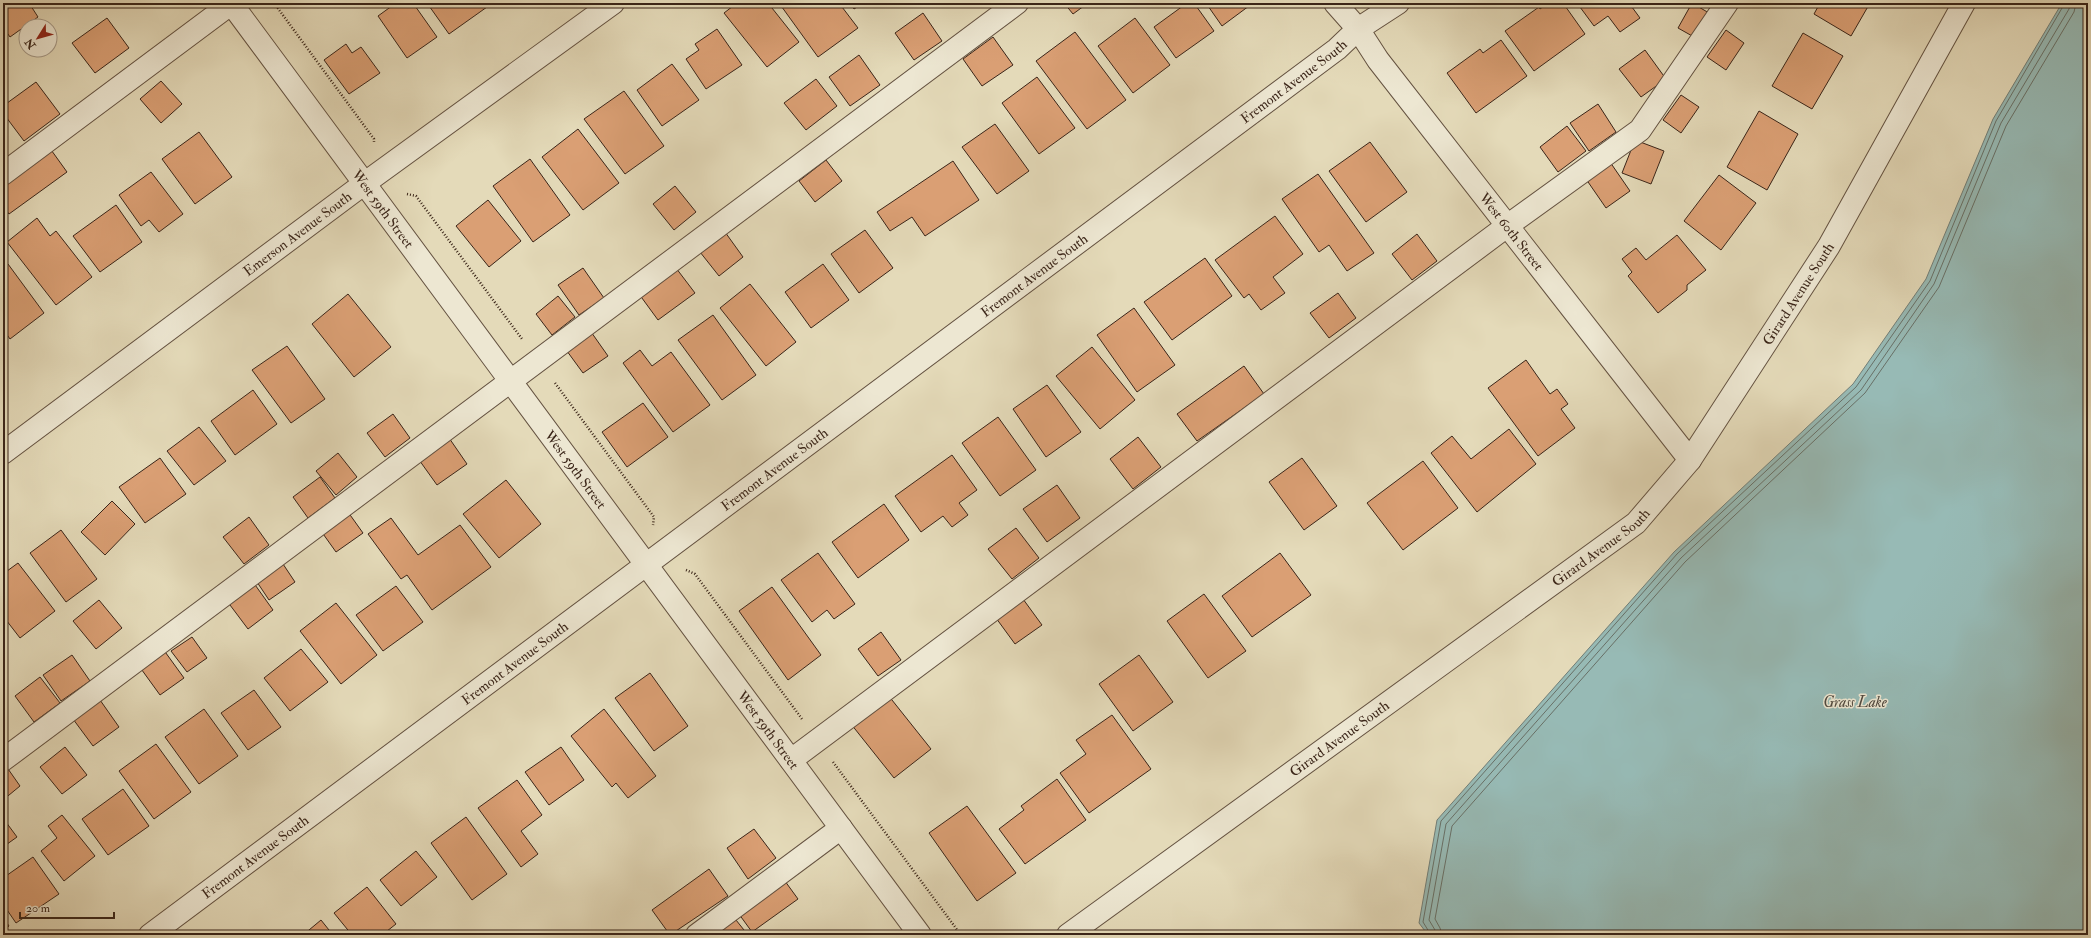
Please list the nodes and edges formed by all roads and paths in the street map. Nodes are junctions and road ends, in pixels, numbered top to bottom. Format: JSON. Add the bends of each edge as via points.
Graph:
{"nodes":[{"id":1,"x":232,"y":3,"type":"edge"},
{"id":2,"x":274,"y":3,"type":"edge"},
{"id":3,"x":613,"y":3,"type":"edge"},
{"id":4,"x":1017,"y":3,"type":"edge"},
{"id":5,"x":1335,"y":3,"type":"edge"},
{"id":6,"x":1398,"y":3,"type":"edge"},
{"id":7,"x":1727,"y":3,"type":"edge"},
{"id":8,"x":1964,"y":3,"type":"edge"},
{"id":9,"x":1358,"y":29,"type":"junction"},
{"id":10,"x":374,"y":148,"type":"dead end"},
{"id":11,"x":3,"y":174,"type":"edge"},
{"id":12,"x":365,"y":183,"type":"junction"},
{"id":13,"x":1507,"y":226,"type":"junction"},
{"id":14,"x":512,"y":382,"type":"junction"},
{"id":15,"x":3,"y":453,"type":"edge"},
{"id":16,"x":1690,"y":460,"type":"junction"},
{"id":17,"x":647,"y":565,"type":"junction"},
{"id":18,"x":3,"y":760,"type":"edge"},
{"id":19,"x":791,"y":760,"type":"junction"},
{"id":20,"x":841,"y":828,"type":"junction"},
{"id":21,"x":150,"y":935,"type":"edge"},
{"id":22,"x":697,"y":935,"type":"edge"},
{"id":23,"x":920,"y":935,"type":"edge"},
{"id":24,"x":1068,"y":935,"type":"edge"}],
"edges":[{"from":1,"to":11,"type":"street"},
{"from":1,"to":12,"type":"street","name":"West 59th Street"},
{"from":2,"to":10,"type":"path","via":[[374,139]]},
{"from":3,"to":12,"type":"street","name":"Emerson Avenue South"},
{"from":4,"to":14,"type":"street"},
{"from":5,"to":9,"type":"street","name":"West 60th Street"},
{"from":6,"to":9,"type":"street","name":"Fremont Avenue South"},
{"from":7,"to":13,"type":"street","via":[[1640,130]]},
{"from":8,"to":16,"type":"street","name":"Girard Avenue South","via":[[1829,246]]},
{"from":9,"to":13,"type":"street","name":"West 60th Street","via":[[1378,60]]},
{"from":9,"to":17,"type":"street","name":"Fremont Avenue South","via":[[1331,54]]},
{"from":12,"to":14,"type":"street","name":"West 59th Street"},
{"from":12,"to":15,"type":"street","name":"Emerson Avenue South"},
{"from":13,"to":16,"type":"street","name":"West 60th Street"},
{"from":13,"to":19,"type":"street"},
{"from":14,"to":17,"type":"street","name":"West 59th Street"},
{"from":14,"to":18,"type":"street"},
{"from":16,"to":24,"type":"street","name":"Girard Avenue South","via":[[1636,523]]},
{"from":17,"to":19,"type":"street","name":"West 59th Street"},
{"from":17,"to":21,"type":"street","name":"Fremont Avenue South"},
{"from":19,"to":20,"type":"street","name":"West 59th Street"},
{"from":20,"to":22,"type":"street"},
{"from":20,"to":23,"type":"street","name":"West 59th Street"}]}
